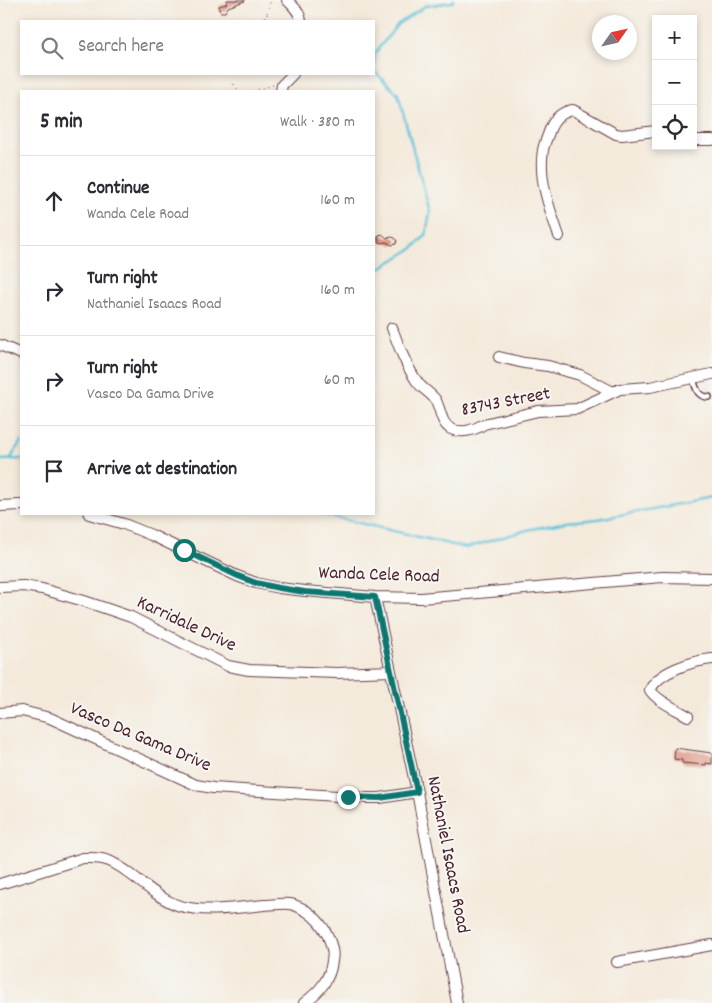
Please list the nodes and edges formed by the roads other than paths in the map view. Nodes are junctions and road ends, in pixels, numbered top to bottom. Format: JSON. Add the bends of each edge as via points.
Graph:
{"nodes":[{"id":1,"x":287,"y":0,"type":"edge"},
{"id":2,"x":301,"y":20,"type":"edge"},
{"id":3,"x":292,"y":75,"type":"edge"},
{"id":4,"x":279,"y":87,"type":"edge"},
{"id":5,"x":652,"y":131,"type":"edge"},
{"id":6,"x":697,"y":140,"type":"edge"},
{"id":7,"x":712,"y":140,"type":"edge"},
{"id":8,"x":560,"y":236,"type":"dead end"},
{"id":9,"x":392,"y":328,"type":"dead end"},
{"id":10,"x":0,"y":344,"type":"edge"},
{"id":11,"x":20,"y":354,"type":"edge"},
{"id":12,"x":500,"y":357,"type":"dead end"},
{"id":13,"x":712,"y":374,"type":"edge"},
{"id":14,"x":693,"y":378,"type":"junction"},
{"id":15,"x":612,"y":392,"type":"junction"},
{"id":16,"x":708,"y":397,"type":"dead end"},
{"id":17,"x":20,"y":505,"type":"edge"},
{"id":18,"x":0,"y":506,"type":"edge"},
{"id":19,"x":92,"y":515,"type":"edge"},
{"id":20,"x":130,"y":515,"type":"edge"},
{"id":21,"x":130,"y":526,"type":"junction"},
{"id":22,"x":712,"y":578,"type":"edge"},
{"id":23,"x":0,"y":587,"type":"edge"},
{"id":24,"x":375,"y":597,"type":"junction"},
{"id":25,"x":712,"y":659,"type":"edge"},
{"id":26,"x":391,"y":672,"type":"junction"},
{"id":27,"x":0,"y":713,"type":"edge"},
{"id":28,"x":688,"y":716,"type":"dead end"},
{"id":29,"x":417,"y":792,"type":"junction"},
{"id":30,"x":0,"y":884,"type":"edge"},
{"id":31,"x":712,"y":945,"type":"edge"},
{"id":32,"x":616,"y":962,"type":"dead end"},
{"id":33,"x":304,"y":1003,"type":"edge"},
{"id":34,"x":457,"y":1003,"type":"edge"}],
"edges":[{"from":1,"to":2,"type":"street"},
{"from":3,"to":4,"type":"street"},
{"from":5,"to":8,"type":"street","via":[[616,134],[573,110],[554,119],[543,150],[542,172],[547,202]]},
{"from":6,"to":7,"type":"street"},
{"from":9,"to":15,"type":"street","name":"83743 Street","via":[[412,373],[433,397],[445,423],[452,429],[477,429],[484,424],[538,411],[578,409]]},
{"from":10,"to":11,"type":"street"},
{"from":12,"to":15,"type":"street","via":[[580,375]]},
{"from":13,"to":14,"type":"street","name":"83743 Street"},
{"from":14,"to":15,"type":"street","name":"83743 Street"},
{"from":14,"to":16,"type":"lane","via":[[698,393]]},
{"from":17,"to":18,"type":"street"},
{"from":19,"to":21,"type":"street","name":"Wanda Cele Road"},
{"from":20,"to":21,"type":"street"},
{"from":21,"to":24,"type":"street","name":"Wanda Cele Road","via":[[256,583],[305,592]]},
{"from":22,"to":24,"type":"street","name":"Wanda Cele Road","via":[[662,578],[421,598]]},
{"from":23,"to":26,"type":"street","name":"Karridale Drive","via":[[42,589],[131,617],[228,666],[249,670]]},
{"from":24,"to":26,"type":"street","name":"Nathaniel Isaacs Road"},
{"from":25,"to":28,"type":"street","via":[[699,660],[671,671],[650,690],[657,698]]},
{"from":26,"to":29,"type":"street","name":"Nathaniel Isaacs Road"},
{"from":27,"to":29,"type":"street","name":"Vasco Da Gama Drive","via":[[22,711],[50,718],[196,784],[212,788],[368,798]]},
{"from":29,"to":34,"type":"street","name":"Nathaniel Isaacs Road"},
{"from":30,"to":33,"type":"street","via":[[83,858],[94,858],[120,866],[164,899],[185,907],[208,910],[293,905],[320,923],[329,936],[333,952],[327,981]]},
{"from":31,"to":32,"type":"street"}]}
